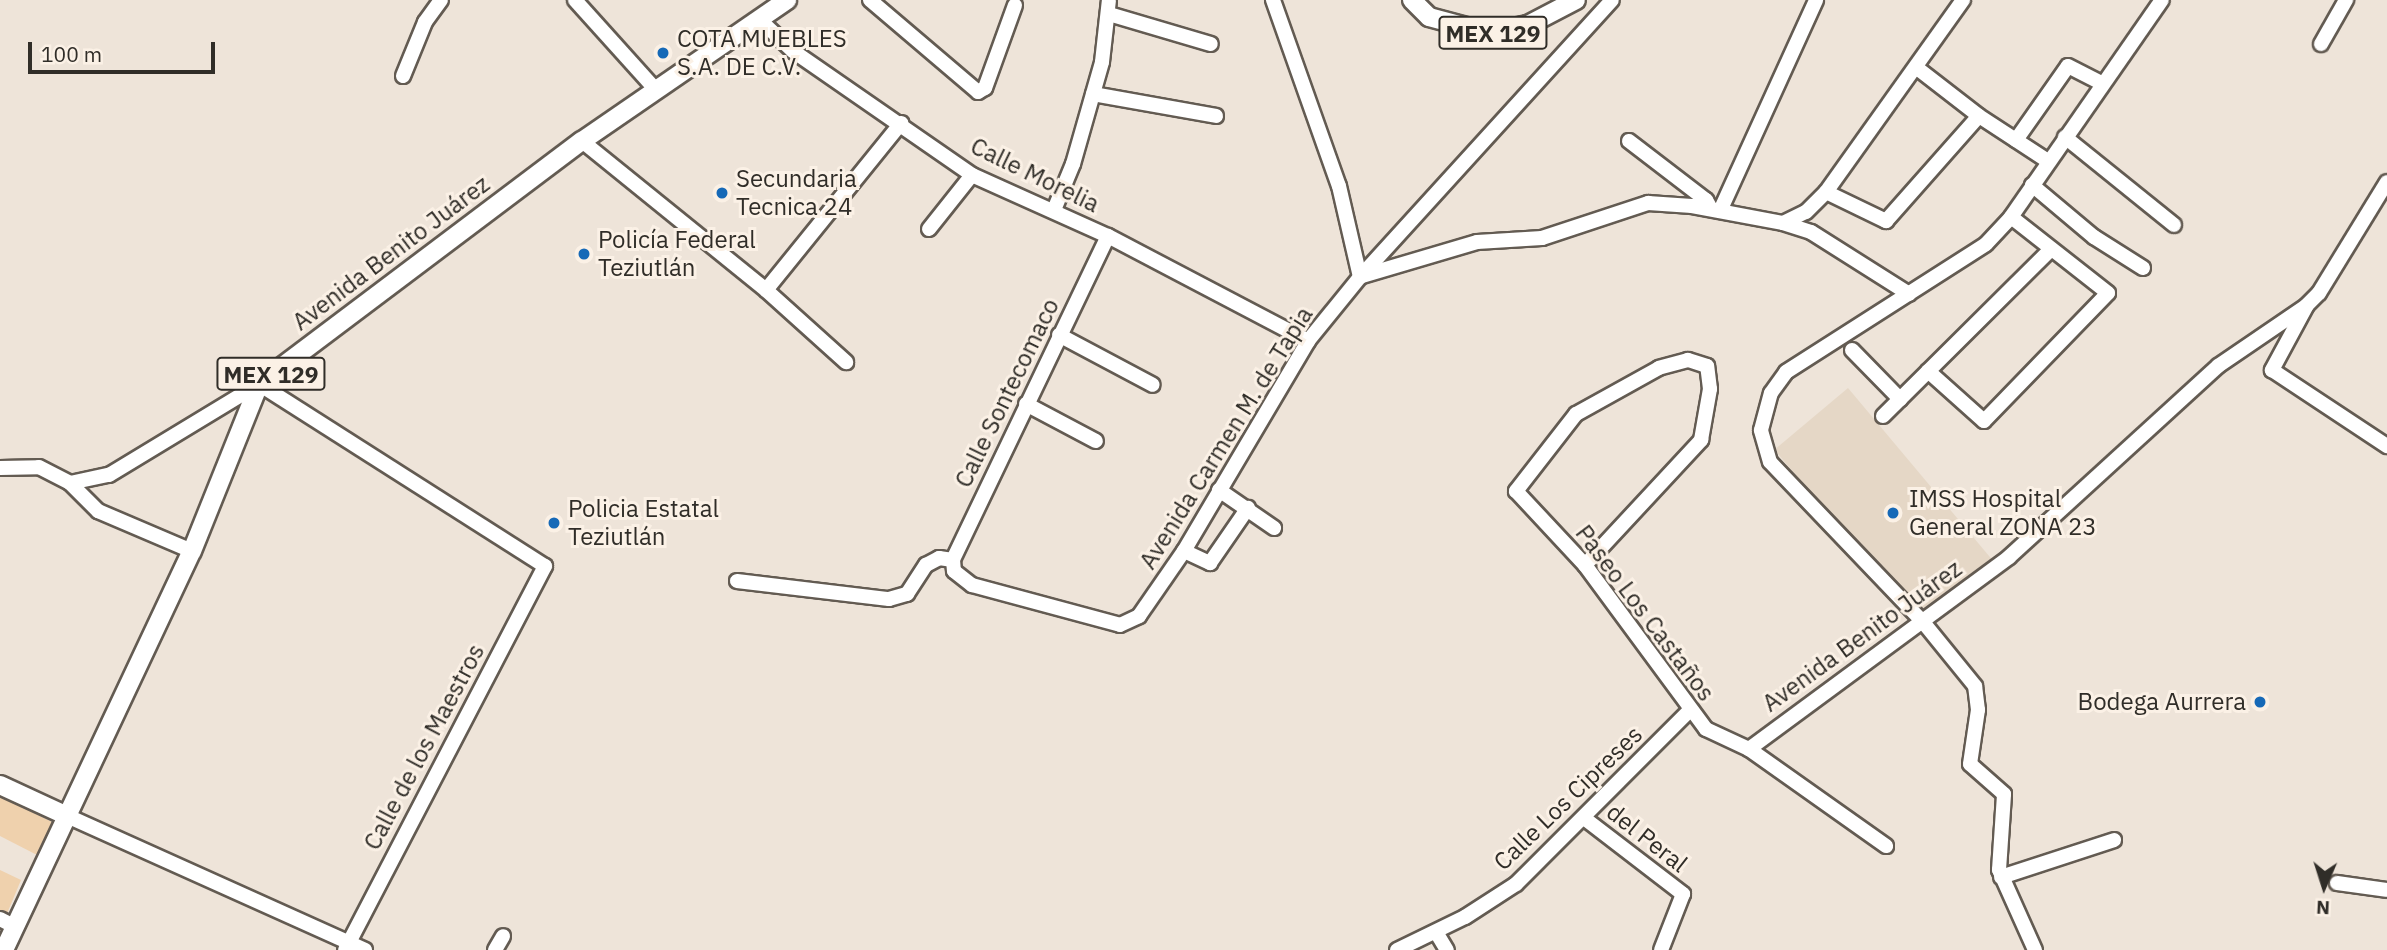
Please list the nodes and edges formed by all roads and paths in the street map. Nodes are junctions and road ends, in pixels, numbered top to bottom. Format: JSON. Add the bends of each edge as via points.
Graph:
{"nodes":[{"id":1,"x":441,"y":0,"type":"edge"},
{"id":2,"x":575,"y":0,"type":"edge"},
{"id":3,"x":787,"y":0,"type":"edge"},
{"id":4,"x":870,"y":0,"type":"edge"},
{"id":5,"x":1273,"y":0,"type":"edge"},
{"id":6,"x":1412,"y":0,"type":"edge"},
{"id":7,"x":1576,"y":0,"type":"edge"},
{"id":8,"x":1612,"y":0,"type":"edge"},
{"id":9,"x":1815,"y":0,"type":"edge"},
{"id":10,"x":1963,"y":0,"type":"edge"},
{"id":11,"x":2162,"y":0,"type":"edge"},
{"id":12,"x":2346,"y":0,"type":"edge"},
{"id":13,"x":1014,"y":5,"type":"dead end"},
{"id":14,"x":1109,"y":7,"type":"edge"},
{"id":15,"x":761,"y":21,"type":"junction"},
{"id":16,"x":1211,"y":44,"type":"dead end"},
{"id":17,"x":2321,"y":44,"type":"dead end"},
{"id":18,"x":1917,"y":68,"type":"junction"},
{"id":19,"x":403,"y":76,"type":"dead end"},
{"id":20,"x":2103,"y":84,"type":"junction"},
{"id":21,"x":655,"y":89,"type":"junction"},
{"id":22,"x":1093,"y":94,"type":"junction"},
{"id":23,"x":1979,"y":116,"type":"junction"},
{"id":24,"x":1216,"y":117,"type":"dead end"},
{"id":25,"x":901,"y":123,"type":"junction"},
{"id":26,"x":2065,"y":137,"type":"junction"},
{"id":27,"x":2016,"y":140,"type":"junction"},
{"id":28,"x":582,"y":141,"type":"junction"},
{"id":29,"x":1629,"y":141,"type":"dead end"},
{"id":30,"x":2048,"y":160,"type":"junction"},
{"id":31,"x":972,"y":175,"type":"junction"},
{"id":32,"x":2387,"y":182,"type":"edge"},
{"id":33,"x":2032,"y":185,"type":"junction"},
{"id":34,"x":1826,"y":192,"type":"junction"},
{"id":35,"x":1054,"y":210,"type":"junction"},
{"id":36,"x":1715,"y":210,"type":"junction"},
{"id":37,"x":2011,"y":218,"type":"junction"},
{"id":38,"x":1783,"y":223,"type":"junction"},
{"id":39,"x":2174,"y":225,"type":"dead end"},
{"id":40,"x":929,"y":229,"type":"dead end"},
{"id":41,"x":1108,"y":236,"type":"junction"},
{"id":42,"x":2051,"y":249,"type":"junction"},
{"id":43,"x":2143,"y":268,"type":"dead end"},
{"id":44,"x":1360,"y":277,"type":"junction"},
{"id":45,"x":766,"y":290,"type":"junction"},
{"id":46,"x":1909,"y":294,"type":"junction"},
{"id":47,"x":2306,"y":306,"type":"junction"},
{"id":48,"x":1059,"y":335,"type":"junction"},
{"id":49,"x":1308,"y":341,"type":"junction"},
{"id":50,"x":1852,"y":351,"type":"dead end"},
{"id":51,"x":846,"y":362,"type":"dead end"},
{"id":52,"x":1928,"y":371,"type":"junction"},
{"id":53,"x":258,"y":384,"type":"junction"},
{"id":54,"x":1153,"y":385,"type":"dead end"},
{"id":55,"x":1900,"y":399,"type":"junction"},
{"id":56,"x":1026,"y":404,"type":"junction"},
{"id":57,"x":1883,"y":416,"type":"dead end"},
{"id":58,"x":1096,"y":441,"type":"dead end"},
{"id":59,"x":2387,"y":446,"type":"edge"},
{"id":60,"x":0,"y":468,"type":"edge"},
{"id":61,"x":70,"y":483,"type":"junction"},
{"id":62,"x":1219,"y":490,"type":"junction"},
{"id":63,"x":1248,"y":508,"type":"junction"},
{"id":64,"x":1275,"y":528,"type":"dead end"},
{"id":65,"x":192,"y":551,"type":"junction"},
{"id":66,"x":1184,"y":551,"type":"junction"},
{"id":67,"x":1585,"y":565,"type":"junction"},
{"id":68,"x":953,"y":566,"type":"junction"},
{"id":69,"x":737,"y":581,"type":"dead end"},
{"id":70,"x":1923,"y":622,"type":"junction"},
{"id":71,"x":1690,"y":710,"type":"junction"},
{"id":72,"x":1749,"y":749,"type":"junction"},
{"id":73,"x":0,"y":785,"type":"edge"},
{"id":74,"x":65,"y":815,"type":"junction"},
{"id":75,"x":1584,"y":818,"type":"junction"},
{"id":76,"x":2115,"y":839,"type":"dead end"},
{"id":77,"x":1886,"y":846,"type":"dead end"},
{"id":78,"x":2001,"y":877,"type":"junction"},
{"id":79,"x":2337,"y":883,"type":"dead end"},
{"id":80,"x":2387,"y":890,"type":"edge"},
{"id":81,"x":8,"y":923,"type":"edge"},
{"id":82,"x":1436,"y":932,"type":"junction"},
{"id":83,"x":503,"y":936,"type":"dead end"},
{"id":84,"x":346,"y":946,"type":"edge"},
{"id":85,"x":4,"y":950,"type":"edge"},
{"id":86,"x":365,"y":950,"type":"edge"},
{"id":87,"x":495,"y":950,"type":"edge"},
{"id":88,"x":1397,"y":950,"type":"edge"},
{"id":89,"x":1447,"y":950,"type":"edge"},
{"id":90,"x":1661,"y":950,"type":"edge"},
{"id":91,"x":2035,"y":950,"type":"edge"}],
"edges":[{"from":1,"to":19,"type":"street","via":[[425,22]]},
{"from":2,"to":21,"type":"street"},
{"from":3,"to":15,"type":"main road","name":"Avenida Benito Juárez","number":"MEX 129"},
{"from":4,"to":13,"type":"street","via":[[978,92],[985,88]]},
{"from":5,"to":44,"type":"street","via":[[1339,186]]},
{"from":6,"to":7,"type":"main road","number":"MEX 129","via":[[1429,17],[1489,33],[1528,25]]},
{"from":8,"to":44,"type":"street","name":"Avenida Carmen M. de Tapia"},
{"from":9,"to":36,"type":"street"},
{"from":10,"to":18,"type":"street"},
{"from":11,"to":20,"type":"street"},
{"from":12,"to":17,"type":"street"},
{"from":14,"to":16,"type":"street"},
{"from":14,"to":22,"type":"street"},
{"from":15,"to":21,"type":"main road","name":"Avenida Benito Juárez","number":"MEX 129"},
{"from":15,"to":25,"type":"street","name":"Calle Morelia","via":[[793,51]]},
{"from":18,"to":23,"type":"street"},
{"from":18,"to":34,"type":"street"},
{"from":20,"to":26,"type":"street"},
{"from":20,"to":27,"type":"street","via":[[2068,66]]},
{"from":21,"to":28,"type":"main road","name":"Avenida Benito Juárez","number":"MEX 129"},
{"from":22,"to":24,"type":"street"},
{"from":22,"to":35,"type":"street"},
{"from":23,"to":27,"type":"street"},
{"from":23,"to":34,"type":"street","via":[[1886,221]]},
{"from":25,"to":31,"type":"street","name":"Calle Morelia"},
{"from":25,"to":45,"type":"street"},
{"from":26,"to":30,"type":"street"},
{"from":26,"to":39,"type":"street"},
{"from":27,"to":30,"type":"street"},
{"from":28,"to":45,"type":"street"},
{"from":28,"to":53,"type":"main road","name":"Avenida Benito Juárez","number":"MEX 129"},
{"from":29,"to":36,"type":"street"},
{"from":30,"to":33,"type":"street"},
{"from":31,"to":35,"type":"street","name":"Calle Morelia"},
{"from":31,"to":40,"type":"street"},
{"from":32,"to":47,"type":"street","name":"Avenida Benito Juárez"},
{"from":33,"to":37,"type":"street"},
{"from":33,"to":43,"type":"street","via":[[2094,237]]},
{"from":34,"to":38,"type":"street","via":[[1806,212]]},
{"from":35,"to":41,"type":"street","name":"Calle Morelia"},
{"from":36,"to":38,"type":"street"},
{"from":36,"to":44,"type":"street","via":[[1648,203],[1542,239],[1476,242]]},
{"from":37,"to":42,"type":"street"},
{"from":37,"to":46,"type":"street","via":[[1986,244]]},
{"from":38,"to":46,"type":"street","via":[[1811,232]]},
{"from":41,"to":48,"type":"street","name":"Calle Sontecomaco"},
{"from":41,"to":49,"type":"street","name":"Calle Morelia"},
{"from":42,"to":52,"type":"street"},
{"from":42,"to":52,"type":"street","via":[[2108,293],[1984,421]]},
{"from":44,"to":49,"type":"street","name":"Avenida Carmen M. de Tapia"},
{"from":45,"to":51,"type":"street"},
{"from":46,"to":70,"type":"street","via":[[1829,340],[1786,372],[1771,393],[1761,430],[1770,462]]},
{"from":47,"to":59,"type":"street","via":[[2272,370]]},
{"from":47,"to":70,"type":"street","name":"Avenida Benito Juárez","via":[[2218,366],[2008,557]]},
{"from":48,"to":54,"type":"street"},
{"from":48,"to":56,"type":"street","name":"Calle Sontecomaco"},
{"from":49,"to":62,"type":"street","name":"Avenida Carmen M. de Tapia"},
{"from":50,"to":55,"type":"street"},
{"from":52,"to":55,"type":"street"},
{"from":53,"to":61,"type":"street","via":[[109,475]]},
{"from":53,"to":65,"type":"main road","number":"MEX 129"},
{"from":53,"to":84,"type":"street","name":"Calle de los Maestros","via":[[545,566]]},
{"from":55,"to":57,"type":"street"},
{"from":56,"to":58,"type":"street"},
{"from":56,"to":68,"type":"street","name":"Calle Sontecomaco"},
{"from":60,"to":61,"type":"street","via":[[39,467]]},
{"from":61,"to":65,"type":"street","via":[[98,511]]},
{"from":62,"to":63,"type":"street"},
{"from":62,"to":66,"type":"street","name":"Avenida Carmen M. de Tapia"},
{"from":63,"to":64,"type":"street"},
{"from":63,"to":66,"type":"street","via":[[1210,563]]},
{"from":65,"to":74,"type":"main road","number":"MEX 129"},
{"from":66,"to":68,"type":"street","name":"Avenida Carmen M. de Tapia","via":[[1130,622],[1120,625],[972,585]]},
{"from":67,"to":67,"type":"street","name":"Paseo Los Castaños","via":[[1701,440],[1710,389],[1707,366],[1688,360],[1659,368],[1576,414],[1516,491]]},
{"from":67,"to":71,"type":"street","name":"Paseo Los Castaños"},
{"from":68,"to":69,"type":"street","via":[[939,558],[926,565],[907,594],[888,599]]},
{"from":70,"to":72,"type":"street","name":"Avenida Benito Juárez"},
{"from":70,"to":78,"type":"street","via":[[1975,686],[1978,710],[1970,764],[2004,794]]},
{"from":71,"to":72,"type":"street","name":"Paseo Los Castaños","via":[[1706,729]]},
{"from":71,"to":75,"type":"street","name":"Calle Los Cipreses"},
{"from":72,"to":77,"type":"street","name":"Paseo Los Castaños"},
{"from":73,"to":74,"type":"main road"},
{"from":74,"to":81,"type":"main road","number":"MEX 129"},
{"from":74,"to":84,"type":"street"},
{"from":75,"to":82,"type":"street","name":"Calle Los Cipreses","via":[[1516,884]]},
{"from":75,"to":90,"type":"street","name":"del Peral","via":[[1683,894]]},
{"from":76,"to":78,"type":"street"},
{"from":78,"to":91,"type":"street"},
{"from":79,"to":80,"type":"street"},
{"from":81,"to":85,"type":"main road","number":"MEX 129"},
{"from":82,"to":88,"type":"street","name":"Calle Los Cipreses"},
{"from":82,"to":89,"type":"street"},
{"from":83,"to":87,"type":"street"},
{"from":84,"to":86,"type":"street"}]}
